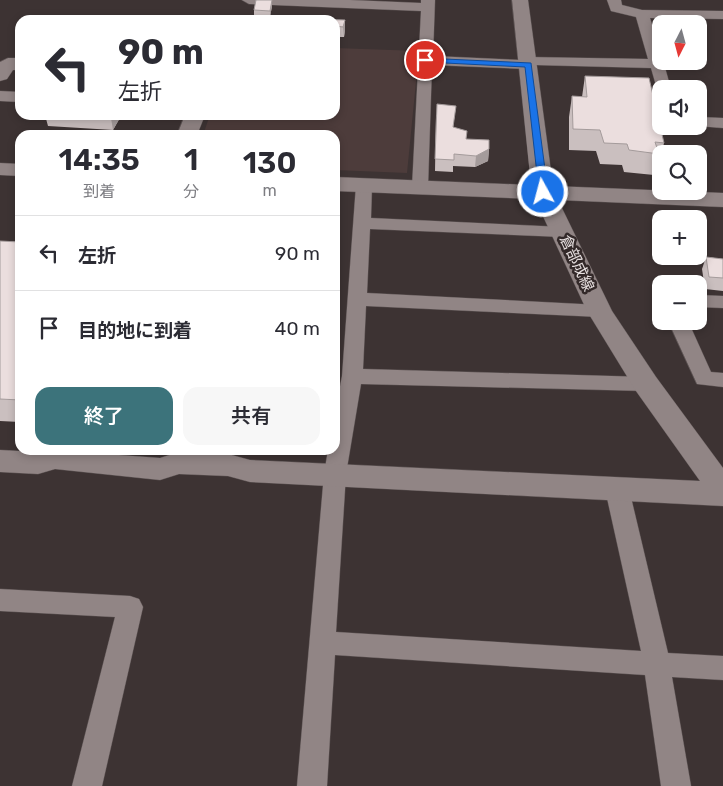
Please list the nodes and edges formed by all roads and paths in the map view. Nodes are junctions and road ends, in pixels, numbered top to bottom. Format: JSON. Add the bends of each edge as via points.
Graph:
{"nodes":[{"id":1,"x":249,"y":0,"type":"edge"},
{"id":2,"x":520,"y":0,"type":"edge"},
{"id":3,"x":614,"y":0,"type":"edge"},
{"id":4,"x":428,"y":4,"type":"edge"},
{"id":5,"x":642,"y":14,"type":"junction"},
{"id":6,"x":723,"y":15,"type":"edge"},
{"id":7,"x":652,"y":47,"type":"edge"},
{"id":8,"x":425,"y":60,"type":"junction"},
{"id":9,"x":528,"y":63,"type":"junction"},
{"id":10,"x":15,"y":64,"type":"edge"},
{"id":11,"x":652,"y":64,"type":"edge"},
{"id":12,"x":0,"y":75,"type":"edge"},
{"id":13,"x":0,"y":96,"type":"edge"},
{"id":14,"x":15,"y":97,"type":"edge"},
{"id":15,"x":707,"y":122,"type":"edge"},
{"id":16,"x":723,"y":123,"type":"edge"},
{"id":17,"x":0,"y":169,"type":"edge"},
{"id":18,"x":15,"y":170,"type":"edge"},
{"id":19,"x":340,"y":184,"type":"edge"},
{"id":20,"x":364,"y":185,"type":"junction"},
{"id":21,"x":420,"y":187,"type":"junction"},
{"id":22,"x":543,"y":192,"type":"junction"},
{"id":23,"x":723,"y":200,"type":"edge"},
{"id":24,"x":362,"y":223,"type":"junction"},
{"id":25,"x":563,"y":232,"type":"junction"},
{"id":26,"x":357,"y":299,"type":"junction"},
{"id":27,"x":707,"y":301,"type":"edge"},
{"id":28,"x":723,"y":302,"type":"edge"},
{"id":29,"x":600,"y":311,"type":"junction"},
{"id":30,"x":682,"y":330,"type":"edge"},
{"id":31,"x":352,"y":376,"type":"junction"},
{"id":32,"x":723,"y":380,"type":"edge"},
{"id":33,"x":646,"y":384,"type":"junction"},
{"id":34,"x":340,"y":445,"type":"edge"},
{"id":35,"x":338,"y":455,"type":"edge"},
{"id":36,"x":0,"y":461,"type":"edge"},
{"id":37,"x":335,"y":474,"type":"junction"},
{"id":38,"x":617,"y":489,"type":"junction"},
{"id":39,"x":723,"y":492,"type":"edge"},
{"id":40,"x":0,"y":600,"type":"edge"},
{"id":41,"x":322,"y":643,"type":"junction"},
{"id":42,"x":657,"y":664,"type":"junction"},
{"id":43,"x":723,"y":668,"type":"edge"},
{"id":44,"x":87,"y":786,"type":"edge"},
{"id":45,"x":312,"y":786,"type":"edge"},
{"id":46,"x":676,"y":786,"type":"edge"}],
"edges":[{"from":1,"to":4,"type":"street"},
{"from":2,"to":9,"type":"street","name":"倉部成線"},
{"from":3,"to":5,"type":"street","via":[[616,8]]},
{"from":4,"to":8,"type":"street"},
{"from":5,"to":6,"type":"street"},
{"from":5,"to":7,"type":"street"},
{"from":8,"to":9,"type":"street"},
{"from":8,"to":21,"type":"street"},
{"from":9,"to":11,"type":"street"},
{"from":9,"to":22,"type":"street","name":"倉部成線"},
{"from":10,"to":12,"type":"street","via":[[8,64]]},
{"from":13,"to":14,"type":"street"},
{"from":15,"to":16,"type":"street"},
{"from":17,"to":18,"type":"street"},
{"from":19,"to":20,"type":"street"},
{"from":20,"to":21,"type":"street"},
{"from":20,"to":24,"type":"street"},
{"from":21,"to":22,"type":"street"},
{"from":22,"to":23,"type":"street"},
{"from":22,"to":25,"type":"street","name":"倉部成線"},
{"from":24,"to":25,"type":"street"},
{"from":24,"to":26,"type":"street"},
{"from":25,"to":29,"type":"street","name":"倉部成線"},
{"from":26,"to":29,"type":"street"},
{"from":26,"to":31,"type":"street"},
{"from":27,"to":28,"type":"street"},
{"from":29,"to":33,"type":"street","name":"倉部成線"},
{"from":30,"to":32,"type":"street","via":[[704,379]]},
{"from":31,"to":33,"type":"street"},
{"from":31,"to":34,"type":"street"},
{"from":33,"to":39,"type":"street","name":"倉部成線"},
{"from":35,"to":37,"type":"street"},
{"from":36,"to":37,"type":"street","via":[[38,463],[55,458],[160,469],[180,463],[228,465],[250,471]]},
{"from":37,"to":38,"type":"street"},
{"from":37,"to":41,"type":"street"},
{"from":38,"to":39,"type":"street"},
{"from":38,"to":42,"type":"street"},
{"from":40,"to":44,"type":"street","via":[[130,607]]},
{"from":41,"to":42,"type":"street"},
{"from":41,"to":45,"type":"street"},
{"from":42,"to":43,"type":"street"},
{"from":42,"to":46,"type":"street"}]}
